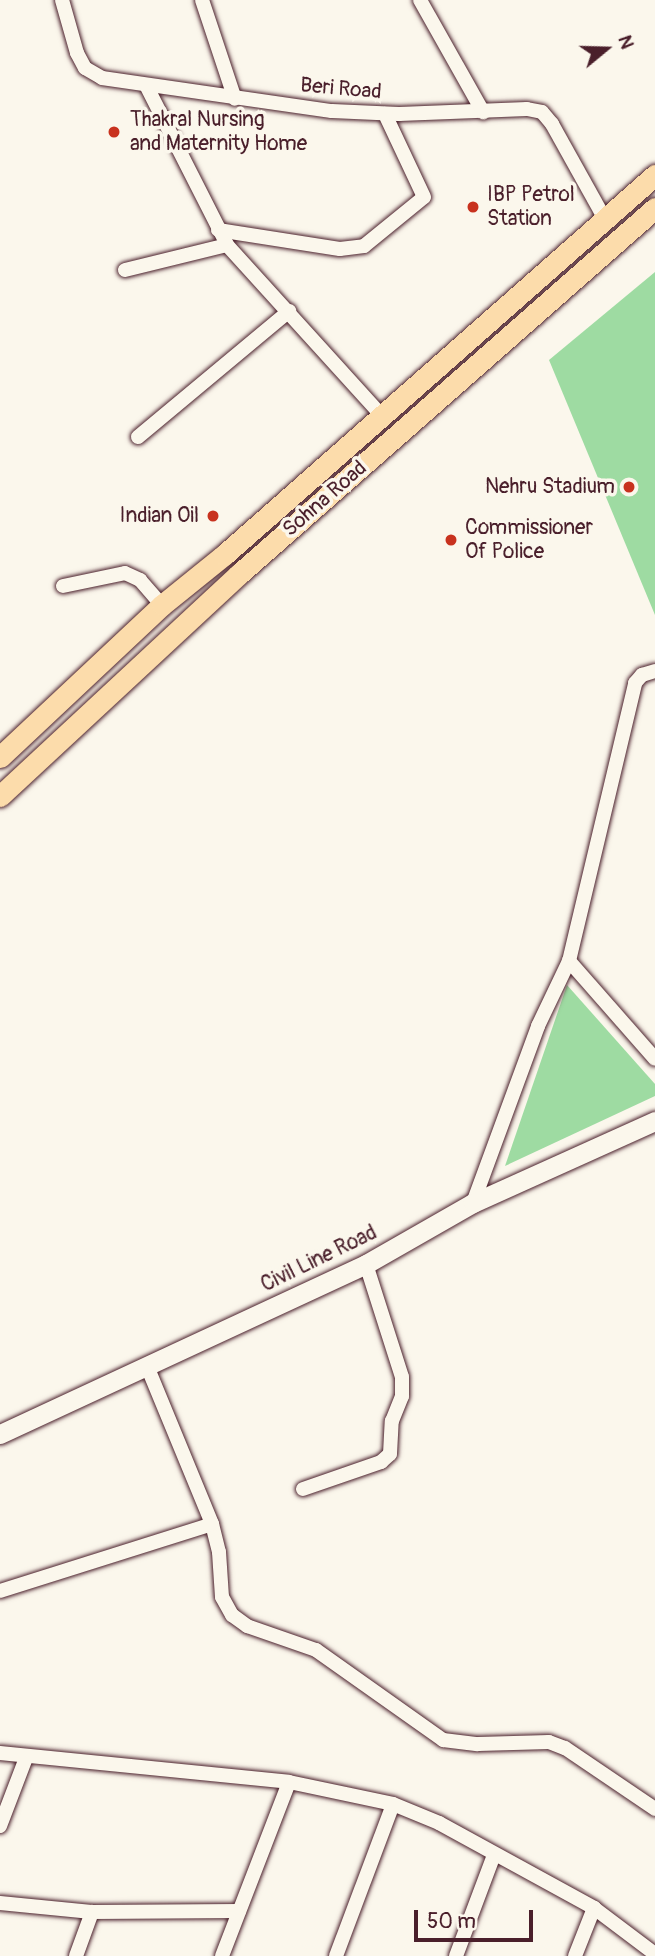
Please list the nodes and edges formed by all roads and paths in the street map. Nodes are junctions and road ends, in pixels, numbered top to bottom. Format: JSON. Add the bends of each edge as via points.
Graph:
{"nodes":[{"id":1,"x":62,"y":0,"type":"edge"},
{"id":2,"x":202,"y":0,"type":"edge"},
{"id":3,"x":420,"y":0,"type":"edge"},
{"id":4,"x":146,"y":85,"type":"junction"},
{"id":5,"x":235,"y":99,"type":"junction"},
{"id":6,"x":483,"y":112,"type":"junction"},
{"id":7,"x":385,"y":114,"type":"junction"},
{"id":8,"x":655,"y":175,"type":"edge"},
{"id":9,"x":655,"y":208,"type":"edge"},
{"id":10,"x":606,"y":221,"type":"junction"},
{"id":11,"x":218,"y":230,"type":"junction"},
{"id":12,"x":227,"y":245,"type":"junction"},
{"id":13,"x":125,"y":270,"type":"dead end"},
{"id":14,"x":289,"y":312,"type":"junction"},
{"id":15,"x":471,"y":338,"type":"junction"},
{"id":16,"x":487,"y":356,"type":"junction"},
{"id":17,"x":381,"y":415,"type":"junction"},
{"id":18,"x":138,"y":437,"type":"dead end"},
{"id":19,"x":64,"y":586,"type":"dead end"},
{"id":20,"x":162,"y":605,"type":"junction"},
{"id":21,"x":655,"y":671,"type":"edge"},
{"id":22,"x":0,"y":757,"type":"edge"},
{"id":23,"x":0,"y":796,"type":"edge"},
{"id":24,"x":569,"y":961,"type":"junction"},
{"id":25,"x":655,"y":1059,"type":"edge"},
{"id":26,"x":655,"y":1121,"type":"edge"},
{"id":27,"x":473,"y":1203,"type":"junction"},
{"id":28,"x":366,"y":1264,"type":"junction"},
{"id":29,"x":147,"y":1366,"type":"junction"},
{"id":30,"x":0,"y":1434,"type":"edge"},
{"id":31,"x":303,"y":1489,"type":"dead end"},
{"id":32,"x":212,"y":1524,"type":"junction"},
{"id":33,"x":0,"y":1591,"type":"edge"},
{"id":34,"x":0,"y":1754,"type":"edge"},
{"id":35,"x":26,"y":1758,"type":"junction"},
{"id":36,"x":289,"y":1782,"type":"junction"},
{"id":37,"x":393,"y":1804,"type":"junction"},
{"id":38,"x":655,"y":1809,"type":"edge"},
{"id":39,"x":0,"y":1826,"type":"edge"},
{"id":40,"x":494,"y":1856,"type":"junction"},
{"id":41,"x":0,"y":1903,"type":"edge"},
{"id":42,"x":594,"y":1908,"type":"junction"},
{"id":43,"x":239,"y":1911,"type":"junction"},
{"id":44,"x":92,"y":1912,"type":"junction"},
{"id":45,"x":655,"y":1954,"type":"edge"},
{"id":46,"x":75,"y":1956,"type":"edge"},
{"id":47,"x":222,"y":1956,"type":"edge"},
{"id":48,"x":336,"y":1956,"type":"edge"},
{"id":49,"x":456,"y":1956,"type":"edge"},
{"id":50,"x":575,"y":1956,"type":"edge"}],
"edges":[{"from":1,"to":4,"type":"street","name":"Beri Road","via":[[76,53],[85,68],[102,78]]},
{"from":2,"to":5,"type":"street"},
{"from":3,"to":6,"type":"street"},
{"from":4,"to":5,"type":"street","name":"Beri Road"},
{"from":4,"to":11,"type":"street"},
{"from":5,"to":7,"type":"street","name":"Beri Road"},
{"from":6,"to":7,"type":"street","name":"Beri Road"},
{"from":6,"to":10,"type":"street","name":"Beri Road","via":[[527,109],[547,116]]},
{"from":7,"to":11,"type":"street","via":[[424,197],[364,246],[340,250]]},
{"from":8,"to":10,"type":"main road","name":"Sohna Road"},
{"from":9,"to":16,"type":"main road","name":"Sohna Road"},
{"from":10,"to":15,"type":"main road","name":"Sohna Road"},
{"from":11,"to":12,"type":"street"},
{"from":12,"to":13,"type":"street"},
{"from":12,"to":14,"type":"street"},
{"from":14,"to":17,"type":"street"},
{"from":14,"to":18,"type":"street"},
{"from":15,"to":16,"type":"main road"},
{"from":15,"to":17,"type":"main road","name":"Sohna Road"},
{"from":16,"to":23,"type":"main road","name":"Sohna Road","via":[[229,584]]},
{"from":17,"to":20,"type":"main road","name":"Sohna Road"},
{"from":19,"to":20,"type":"street","via":[[125,573],[140,580]]},
{"from":20,"to":22,"type":"main road","name":"Sohna Road"},
{"from":21,"to":24,"type":"street","via":[[635,683]]},
{"from":24,"to":25,"type":"street"},
{"from":24,"to":27,"type":"street","via":[[538,1026]]},
{"from":26,"to":27,"type":"street","name":"Civil Line Road"},
{"from":27,"to":28,"type":"street","name":"Civil Line Road"},
{"from":28,"to":29,"type":"street","name":"Civil Line Road"},
{"from":28,"to":31,"type":"street","via":[[402,1377],[390,1454],[381,1462]]},
{"from":29,"to":30,"type":"street","name":"Civil Line Road"},
{"from":29,"to":32,"type":"street"},
{"from":32,"to":33,"type":"street"},
{"from":32,"to":38,"type":"street","via":[[222,1597],[232,1615],[247,1626],[316,1650],[443,1740],[453,1744],[549,1742]]},
{"from":34,"to":35,"type":"street"},
{"from":35,"to":36,"type":"street"},
{"from":35,"to":39,"type":"street"},
{"from":36,"to":37,"type":"street"},
{"from":36,"to":43,"type":"street"},
{"from":37,"to":40,"type":"street","via":[[439,1823]]},
{"from":37,"to":48,"type":"street"},
{"from":40,"to":42,"type":"street"},
{"from":40,"to":49,"type":"street"},
{"from":41,"to":44,"type":"street"},
{"from":42,"to":45,"type":"street"},
{"from":42,"to":50,"type":"street"},
{"from":43,"to":44,"type":"street"},
{"from":43,"to":47,"type":"street"},
{"from":44,"to":46,"type":"street"}]}
